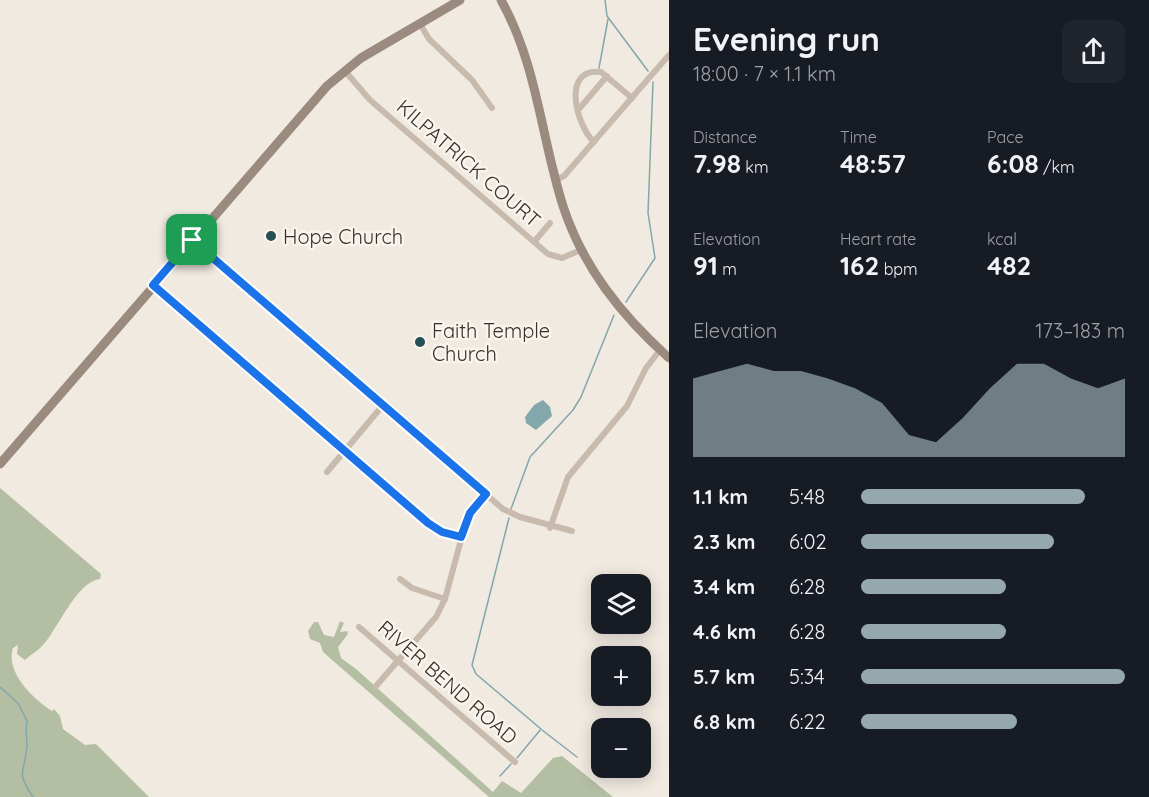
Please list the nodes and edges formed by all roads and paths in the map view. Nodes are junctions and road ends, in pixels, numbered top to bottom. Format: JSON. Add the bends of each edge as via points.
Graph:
{"nodes":[{"id":1,"x":460,"y":0,"type":"edge"},
{"id":2,"x":501,"y":0,"type":"edge"},
{"id":3,"x":420,"y":24,"type":"junction"},
{"id":4,"x":668,"y":57,"type":"edge"},
{"id":5,"x":345,"y":70,"type":"junction"},
{"id":6,"x":607,"y":76,"type":"junction"},
{"id":7,"x":632,"y":98,"type":"junction"},
{"id":8,"x":492,"y":108,"type":"dead end"},
{"id":9,"x":579,"y":109,"type":"junction"},
{"id":10,"x":594,"y":142,"type":"junction"},
{"id":11,"x":556,"y":180,"type":"junction"},
{"id":12,"x":550,"y":223,"type":"dead end"},
{"id":13,"x":192,"y":240,"type":"junction"},
{"id":14,"x":534,"y":242,"type":"junction"},
{"id":15,"x":581,"y":250,"type":"junction"},
{"id":16,"x":153,"y":285,"type":"junction"},
{"id":17,"x":660,"y":350,"type":"junction"},
{"id":18,"x":669,"y":358,"type":"edge"},
{"id":19,"x":383,"y":405,"type":"junction"},
{"id":20,"x":345,"y":451,"type":"junction"},
{"id":21,"x":0,"y":464,"type":"edge"},
{"id":22,"x":327,"y":472,"type":"dead end"},
{"id":23,"x":486,"y":494,"type":"junction"},
{"id":24,"x":550,"y":527,"type":"junction"},
{"id":25,"x":572,"y":531,"type":"dead end"},
{"id":26,"x":461,"y":537,"type":"junction"},
{"id":27,"x":400,"y":579,"type":"dead end"},
{"id":28,"x":445,"y":599,"type":"junction"},
{"id":29,"x":359,"y":627,"type":"dead end"},
{"id":30,"x":398,"y":661,"type":"junction"},
{"id":31,"x":376,"y":686,"type":"dead end"},
{"id":32,"x":515,"y":762,"type":"dead end"}],
"edges":[{"from":1,"to":3,"type":"main road"},
{"from":2,"to":11,"type":"main road","via":[[525,51]]},
{"from":3,"to":5,"type":"main road"},
{"from":3,"to":8,"type":"street","via":[[429,39],[472,80]]},
{"from":4,"to":7,"type":"street"},
{"from":5,"to":13,"type":"main road","via":[[313,101]]},
{"from":5,"to":14,"type":"street","name":"KILPATRICK COURT","via":[[370,100]]},
{"from":6,"to":7,"type":"street"},
{"from":6,"to":9,"type":"street"},
{"from":6,"to":9,"type":"street","via":[[595,71],[579,79],[575,88]]},
{"from":7,"to":10,"type":"street"},
{"from":9,"to":10,"type":"street","via":[[583,129]]},
{"from":10,"to":11,"type":"street"},
{"from":11,"to":15,"type":"main road"},
{"from":12,"to":14,"type":"street"},
{"from":13,"to":16,"type":"main road"},
{"from":13,"to":19,"type":"street"},
{"from":14,"to":15,"type":"street","name":"KILPATRICK COURT","via":[[557,258]]},
{"from":15,"to":17,"type":"main road","via":[[620,310]]},
{"from":16,"to":20,"type":"street"},
{"from":16,"to":21,"type":"main road"},
{"from":17,"to":18,"type":"main road"},
{"from":17,"to":24,"type":"street","via":[[627,406],[568,477]]},
{"from":19,"to":20,"type":"street"},
{"from":19,"to":23,"type":"street"},
{"from":20,"to":22,"type":"street"},
{"from":20,"to":26,"type":"street","via":[[428,523]]},
{"from":23,"to":24,"type":"street","via":[[512,514]]},
{"from":23,"to":26,"type":"street","via":[[470,513]]},
{"from":24,"to":25,"type":"street"},
{"from":26,"to":28,"type":"street"},
{"from":27,"to":28,"type":"street","via":[[412,588]]},
{"from":28,"to":30,"type":"street","via":[[436,617]]},
{"from":29,"to":30,"type":"street","name":"RIVER BEND ROAD"},
{"from":30,"to":31,"type":"street"},
{"from":30,"to":32,"type":"street","name":"RIVER BEND ROAD"}]}
